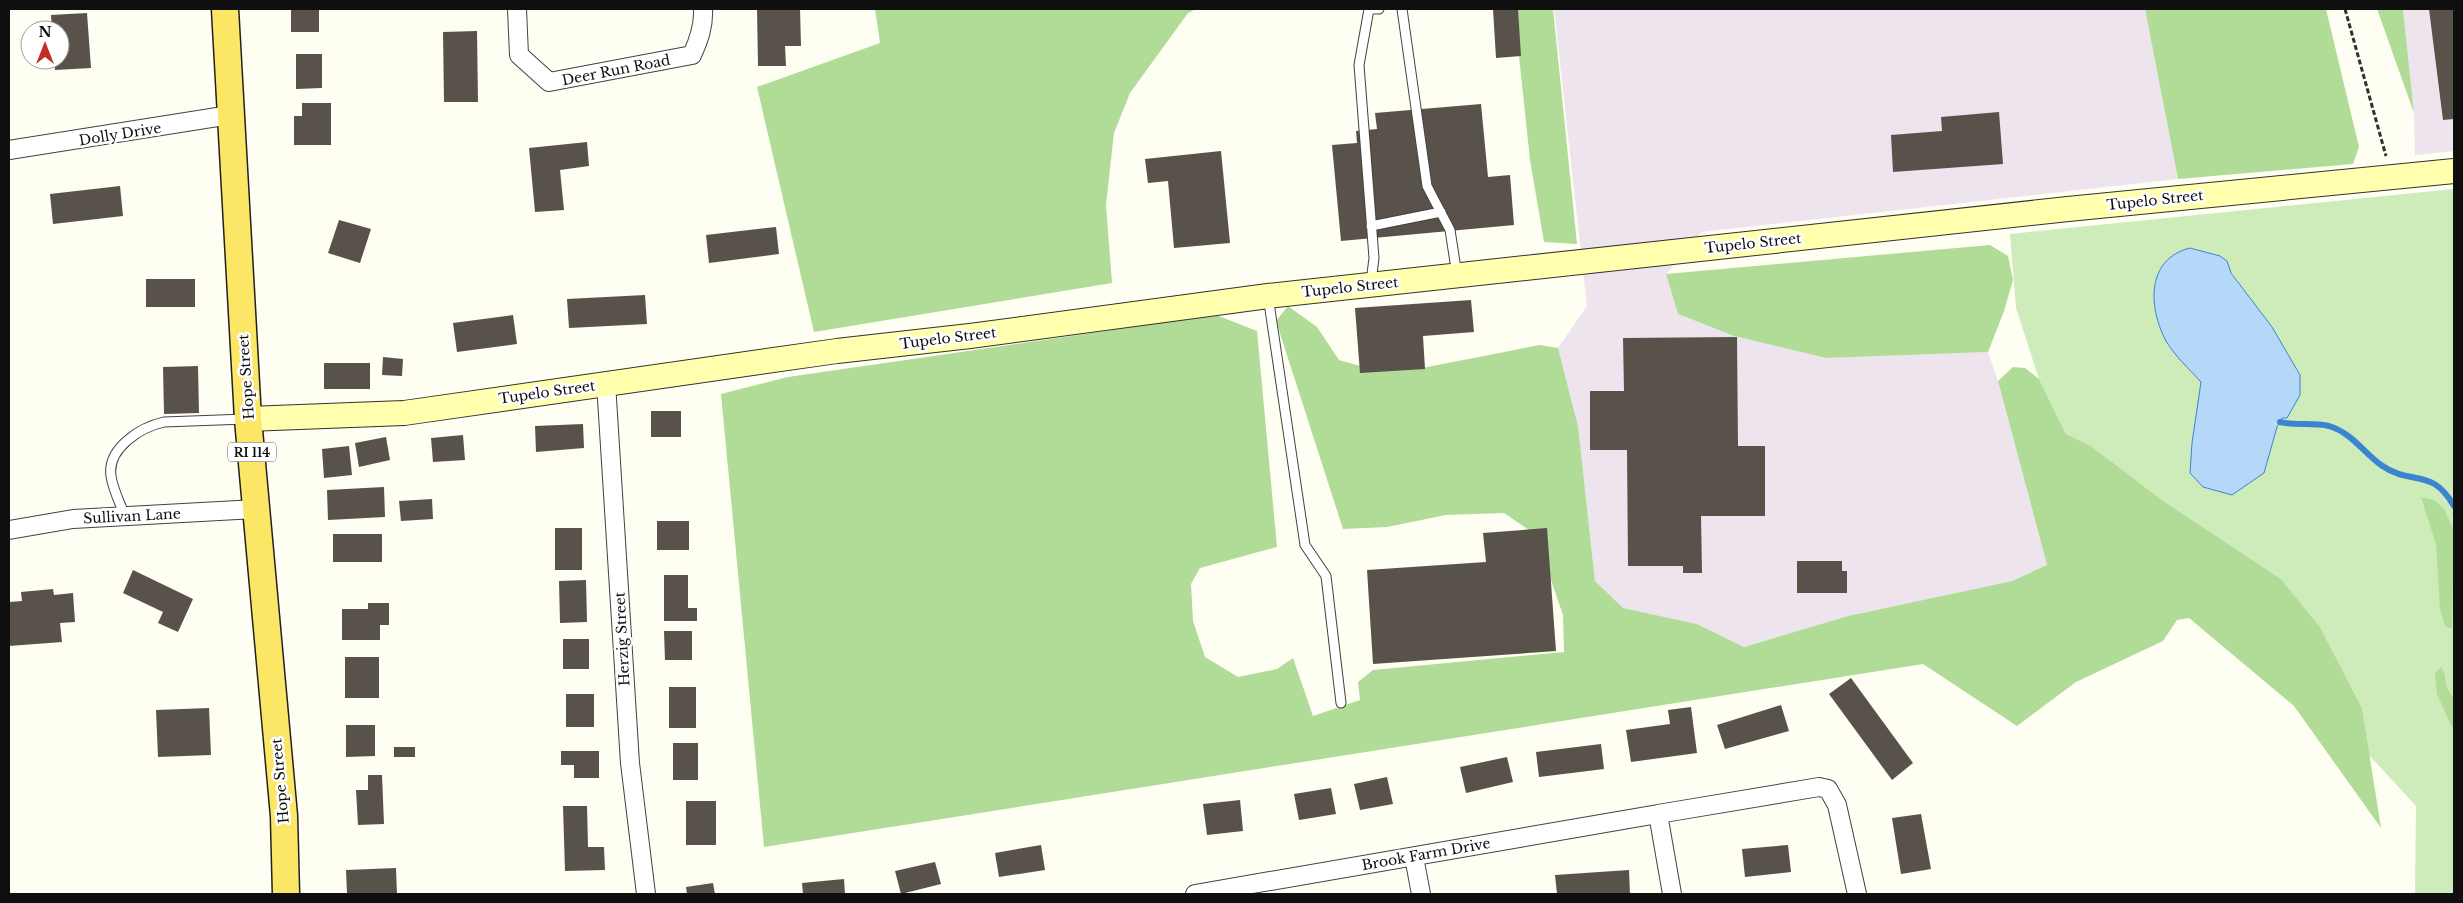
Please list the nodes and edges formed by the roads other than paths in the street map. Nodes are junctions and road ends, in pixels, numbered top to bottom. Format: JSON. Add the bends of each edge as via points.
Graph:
{"nodes":[{"id":1,"x":225,"y":9,"type":"edge"},
{"id":2,"x":517,"y":9,"type":"edge"},
{"id":3,"x":703,"y":9,"type":"edge"},
{"id":4,"x":1379,"y":9,"type":"edge"},
{"id":5,"x":1402,"y":9,"type":"edge"},
{"id":6,"x":230,"y":115,"type":"junction"},
{"id":7,"x":9,"y":150,"type":"edge"},
{"id":8,"x":2454,"y":171,"type":"edge"},
{"id":9,"x":1441,"y":212,"type":"junction"},
{"id":10,"x":1371,"y":226,"type":"junction"},
{"id":11,"x":1457,"y":275,"type":"junction"},
{"id":12,"x":1371,"y":284,"type":"junction"},
{"id":13,"x":1268,"y":296,"type":"junction"},
{"id":14,"x":606,"y":383,"type":"junction"},
{"id":15,"x":248,"y":419,"type":"junction"},
{"id":16,"x":257,"y":509,"type":"junction"},
{"id":17,"x":125,"y":516,"type":"junction"},
{"id":18,"x":9,"y":530,"type":"edge"},
{"id":19,"x":1341,"y":704,"type":"dead end"},
{"id":20,"x":1658,"y":814,"type":"junction"},
{"id":21,"x":1414,"y":857,"type":"junction"},
{"id":22,"x":286,"y":894,"type":"edge"},
{"id":23,"x":646,"y":894,"type":"edge"},
{"id":24,"x":1195,"y":894,"type":"edge"},
{"id":25,"x":1421,"y":894,"type":"edge"},
{"id":26,"x":1672,"y":894,"type":"edge"},
{"id":27,"x":1857,"y":894,"type":"edge"}],
"edges":[{"from":1,"to":6,"type":"main road","name":"Hope Street","number":"RI 114"},
{"from":2,"to":3,"type":"street","name":"Deer Run Road","via":[[519,55],[549,82],[692,55],[699,42]]},
{"from":4,"to":10,"type":"lane","via":[[1368,9],[1359,65]]},
{"from":5,"to":9,"type":"lane","via":[[1427,186]]},
{"from":6,"to":7,"type":"street","name":"Dolly Drive"},
{"from":6,"to":15,"type":"main road","name":"Hope Street","number":"RI 114"},
{"from":8,"to":11,"type":"main road","name":"Tupelo Street"},
{"from":9,"to":10,"type":"lane"},
{"from":9,"to":11,"type":"lane","via":[[1450,230]]},
{"from":10,"to":12,"type":"lane","via":[[1374,258]]},
{"from":11,"to":12,"type":"main road","name":"Tupelo Street"},
{"from":12,"to":13,"type":"main road","name":"Tupelo Street"},
{"from":13,"to":14,"type":"main road","name":"Tupelo Street"},
{"from":13,"to":19,"type":"lane","via":[[1304,545],[1326,576]]},
{"from":14,"to":15,"type":"main road","name":"Tupelo Street","via":[[404,412]]},
{"from":14,"to":23,"type":"street","name":"Herzig Street","via":[[630,763]]},
{"from":15,"to":16,"type":"main road","name":"Hope Street","number":"RI 114"},
{"from":15,"to":17,"type":"lane","via":[[164,422],[153,424],[132,437],[121,447],[111,466],[113,484]]},
{"from":16,"to":17,"type":"street","name":"Sullivan Lane"},
{"from":16,"to":22,"type":"main road","name":"Hope Street","number":"RI 114","via":[[284,816]]},
{"from":17,"to":18,"type":"street","name":"Sullivan Lane","via":[[64,520]]},
{"from":20,"to":21,"type":"street","name":"Brook Farm Drive"},
{"from":20,"to":26,"type":"street"},
{"from":20,"to":27,"type":"street","name":"Brook Farm Drive","via":[[1807,788],[1828,789],[1837,805]]},
{"from":21,"to":24,"type":"street","name":"Brook Farm Drive"},
{"from":21,"to":25,"type":"street"}]}
